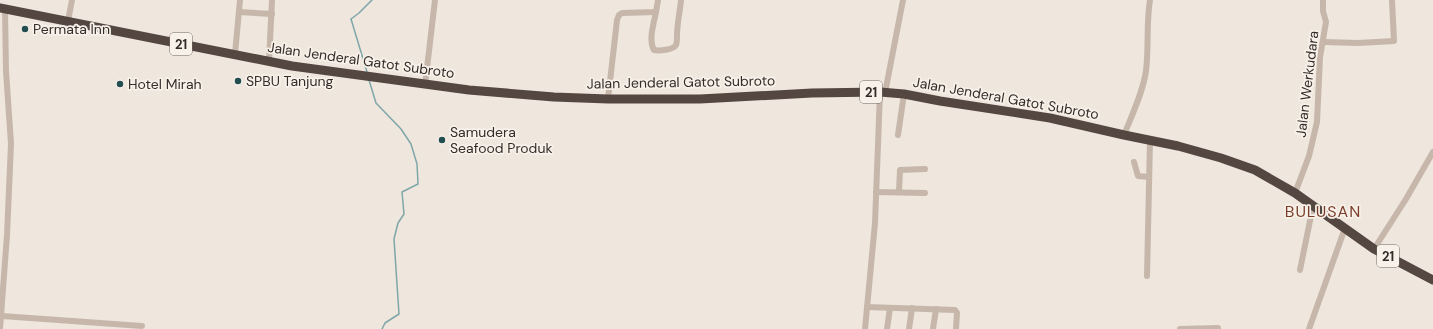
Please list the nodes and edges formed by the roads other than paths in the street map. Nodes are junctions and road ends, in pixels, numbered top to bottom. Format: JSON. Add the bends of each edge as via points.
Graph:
{"nodes":[{"id":1,"x":72,"y":0,"type":"edge"},
{"id":2,"x":240,"y":0,"type":"edge"},
{"id":3,"x":272,"y":0,"type":"edge"},
{"id":4,"x":435,"y":0,"type":"edge"},
{"id":5,"x":658,"y":0,"type":"edge"},
{"id":6,"x":681,"y":0,"type":"edge"},
{"id":7,"x":903,"y":0,"type":"edge"},
{"id":8,"x":1150,"y":0,"type":"edge"},
{"id":9,"x":1323,"y":0,"type":"edge"},
{"id":10,"x":1392,"y":0,"type":"edge"},
{"id":11,"x":2,"y":8,"type":"edge"},
{"id":12,"x":239,"y":12,"type":"junction"},
{"id":13,"x":656,"y":12,"type":"junction"},
{"id":14,"x":272,"y":14,"type":"junction"},
{"id":15,"x":68,"y":21,"type":"junction"},
{"id":16,"x":1323,"y":42,"type":"junction"},
{"id":17,"x":235,"y":54,"type":"junction"},
{"id":18,"x":269,"y":61,"type":"junction"},
{"id":19,"x":425,"y":85,"type":"junction"},
{"id":20,"x":882,"y":92,"type":"junction"},
{"id":21,"x":904,"y":94,"type":"junction"},
{"id":22,"x":608,"y":99,"type":"junction"},
{"id":23,"x":898,"y":135,"type":"dead end"},
{"id":24,"x":1124,"y":135,"type":"junction"},
{"id":25,"x":1150,"y":140,"type":"junction"},
{"id":26,"x":1433,"y":152,"type":"edge"},
{"id":27,"x":1134,"y":162,"type":"dead end"},
{"id":28,"x":925,"y":169,"type":"dead end"},
{"id":29,"x":1149,"y":177,"type":"junction"},
{"id":30,"x":876,"y":192,"type":"junction"},
{"id":31,"x":899,"y":192,"type":"junction"},
{"id":32,"x":925,"y":192,"type":"dead end"},
{"id":33,"x":1295,"y":192,"type":"junction"},
{"id":34,"x":1313,"y":206,"type":"junction"},
{"id":35,"x":1345,"y":228,"type":"junction"},
{"id":36,"x":1374,"y":248,"type":"junction"},
{"id":37,"x":1300,"y":270,"type":"dead end"},
{"id":38,"x":1147,"y":276,"type":"dead end"},
{"id":39,"x":1433,"y":280,"type":"edge"},
{"id":40,"x":867,"y":307,"type":"junction"},
{"id":41,"x":890,"y":308,"type":"junction"},
{"id":42,"x":912,"y":308,"type":"junction"},
{"id":43,"x":936,"y":309,"type":"junction"},
{"id":44,"x":2,"y":316,"type":"junction"},
{"id":45,"x":142,"y":326,"type":"dead end"},
{"id":46,"x":1218,"y":328,"type":"edge"},
{"id":47,"x":0,"y":329,"type":"edge"},
{"id":48,"x":865,"y":329,"type":"edge"},
{"id":49,"x":887,"y":329,"type":"edge"},
{"id":50,"x":910,"y":329,"type":"edge"},
{"id":51,"x":933,"y":329,"type":"edge"},
{"id":52,"x":956,"y":329,"type":"edge"},
{"id":53,"x":1180,"y":329,"type":"edge"},
{"id":54,"x":1309,"y":329,"type":"edge"}],
"edges":[{"from":1,"to":15,"type":"street"},
{"from":2,"to":12,"type":"street"},
{"from":3,"to":14,"type":"street"},
{"from":4,"to":19,"type":"street"},
{"from":5,"to":13,"type":"street"},
{"from":6,"to":13,"type":"street","via":[[677,42],[673,48],[658,51],[652,47]]},
{"from":7,"to":20,"type":"street"},
{"from":8,"to":24,"type":"street","via":[[1146,72]]},
{"from":9,"to":16,"type":"street","name":"Jalan Werkudara","via":[[1326,22]]},
{"from":10,"to":16,"type":"street","via":[[1394,41]]},
{"from":11,"to":15,"type":"highway","name":"Jalan Jenderal Gatot Subroto","number":"21"},
{"from":11,"to":44,"type":"street","via":[[11,144]]},
{"from":12,"to":14,"type":"street"},
{"from":12,"to":17,"type":"street"},
{"from":13,"to":22,"type":"street","via":[[619,15]]},
{"from":14,"to":18,"type":"street"},
{"from":15,"to":17,"type":"highway","name":"Jalan Jenderal Gatot Subroto","number":"21"},
{"from":16,"to":33,"type":"street","name":"Jalan Werkudara","via":[[1317,122],[1309,156]]},
{"from":17,"to":18,"type":"highway","name":"Jalan Jenderal Gatot Subroto","number":"21"},
{"from":18,"to":19,"type":"highway","name":"Jalan Jenderal Gatot Subroto","number":"21"},
{"from":19,"to":22,"type":"highway","name":"Jalan Jenderal Gatot Subroto","number":"21","via":[[516,95]]},
{"from":20,"to":21,"type":"highway","name":"Jalan Jenderal Gatot Subroto","number":"21"},
{"from":20,"to":22,"type":"highway","name":"Jalan Jenderal Gatot Subroto","number":"21","via":[[700,99]]},
{"from":20,"to":30,"type":"street"},
{"from":21,"to":23,"type":"street"},
{"from":21,"to":24,"type":"highway","name":"Jalan Jenderal Gatot Subroto","number":"21","via":[[1050,118]]},
{"from":24,"to":25,"type":"highway","name":"Jalan Jenderal Gatot Subroto","number":"21"},
{"from":25,"to":29,"type":"street"},
{"from":25,"to":33,"type":"highway","name":"Jalan Jenderal Gatot Subroto","number":"21","via":[[1238,163]]},
{"from":26,"to":36,"type":"street"},
{"from":27,"to":29,"type":"street","via":[[1138,176]]},
{"from":28,"to":31,"type":"street","via":[[900,170]]},
{"from":29,"to":38,"type":"street"},
{"from":30,"to":31,"type":"street"},
{"from":30,"to":40,"type":"street"},
{"from":31,"to":32,"type":"street"},
{"from":33,"to":34,"type":"highway","name":"Jalan Jenderal Gatot Subroto","number":"21"},
{"from":34,"to":35,"type":"highway","name":"Jalan Jenderal Gatot Subroto","number":"21"},
{"from":34,"to":37,"type":"street"},
{"from":35,"to":36,"type":"highway","number":"21"},
{"from":35,"to":54,"type":"street"},
{"from":36,"to":39,"type":"highway","number":"21"},
{"from":40,"to":41,"type":"street"},
{"from":40,"to":48,"type":"street"},
{"from":41,"to":42,"type":"street"},
{"from":41,"to":49,"type":"street"},
{"from":42,"to":43,"type":"street"},
{"from":42,"to":50,"type":"street"},
{"from":43,"to":51,"type":"street"},
{"from":43,"to":52,"type":"street","via":[[957,311]]},
{"from":44,"to":45,"type":"street"},
{"from":44,"to":47,"type":"street"},
{"from":46,"to":53,"type":"street"}]}
